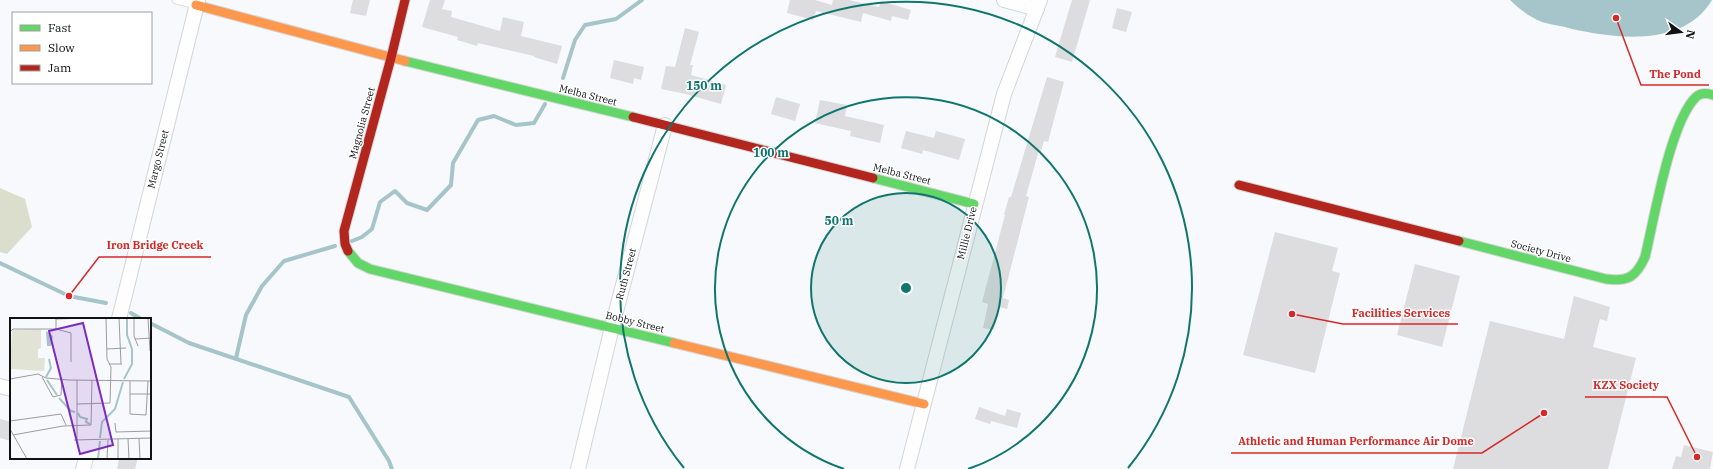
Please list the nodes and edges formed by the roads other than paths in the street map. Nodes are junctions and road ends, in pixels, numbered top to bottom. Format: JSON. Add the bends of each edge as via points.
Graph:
{"nodes":[{"id":1,"x":176,"y":0,"type":"edge"},
{"id":2,"x":406,"y":0,"type":"edge"},
{"id":3,"x":1004,"y":0,"type":"edge"},
{"id":4,"x":197,"y":3,"type":"edge"},
{"id":5,"x":1039,"y":4,"type":"edge"},
{"id":6,"x":391,"y":58,"type":"junction"},
{"id":7,"x":1713,"y":94,"type":"edge"},
{"id":8,"x":665,"y":125,"type":"junction"},
{"id":9,"x":1239,"y":185,"type":"dead end"},
{"id":10,"x":974,"y":204,"type":"junction"},
{"id":11,"x":347,"y":251,"type":"joint"},
{"id":12,"x":119,"y":318,"type":"edge"},
{"id":13,"x":612,"y":327,"type":"junction"},
{"id":14,"x":0,"y":386,"type":"edge"},
{"id":15,"x":10,"y":389,"type":"edge"},
{"id":16,"x":924,"y":404,"type":"junction"},
{"id":17,"x":86,"y":459,"type":"edge"},
{"id":18,"x":84,"y":469,"type":"edge"},
{"id":19,"x":578,"y":469,"type":"edge"},
{"id":20,"x":907,"y":469,"type":"edge"}],
"edges":[{"from":1,"to":4,"type":"lane"},
{"from":2,"to":6,"type":"street","name":"Magnolia Street"},
{"from":3,"to":5,"type":"street"},
{"from":4,"to":6,"type":"street","name":"Melba Street"},
{"from":4,"to":12,"type":"street","name":"Margo Street"},
{"from":5,"to":10,"type":"street","name":"Millie Drive","via":[[1004,94]]},
{"from":6,"to":8,"type":"street","name":"Melba Street"},
{"from":6,"to":11,"type":"street","name":"Magnolia Street","via":[[345,226],[343,240]]},
{"from":7,"to":9,"type":"street","name":"Society Drive","via":[[1704,93],[1696,97],[1684,114],[1673,142],[1645,257],[1638,270],[1626,280],[1606,279]]},
{"from":8,"to":10,"type":"street","name":"Melba Street"},
{"from":8,"to":13,"type":"street","name":"Ruth Street"},
{"from":10,"to":16,"type":"street","name":"Millie Drive"},
{"from":11,"to":13,"type":"street","name":"Bobby Street","via":[[357,263],[370,269]]},
{"from":13,"to":16,"type":"street","name":"Bobby Street"},
{"from":13,"to":19,"type":"street","name":"Ruth Street"},
{"from":14,"to":15,"type":"street"},
{"from":16,"to":20,"type":"street","name":"Millie Drive"},
{"from":17,"to":18,"type":"street"}]}
